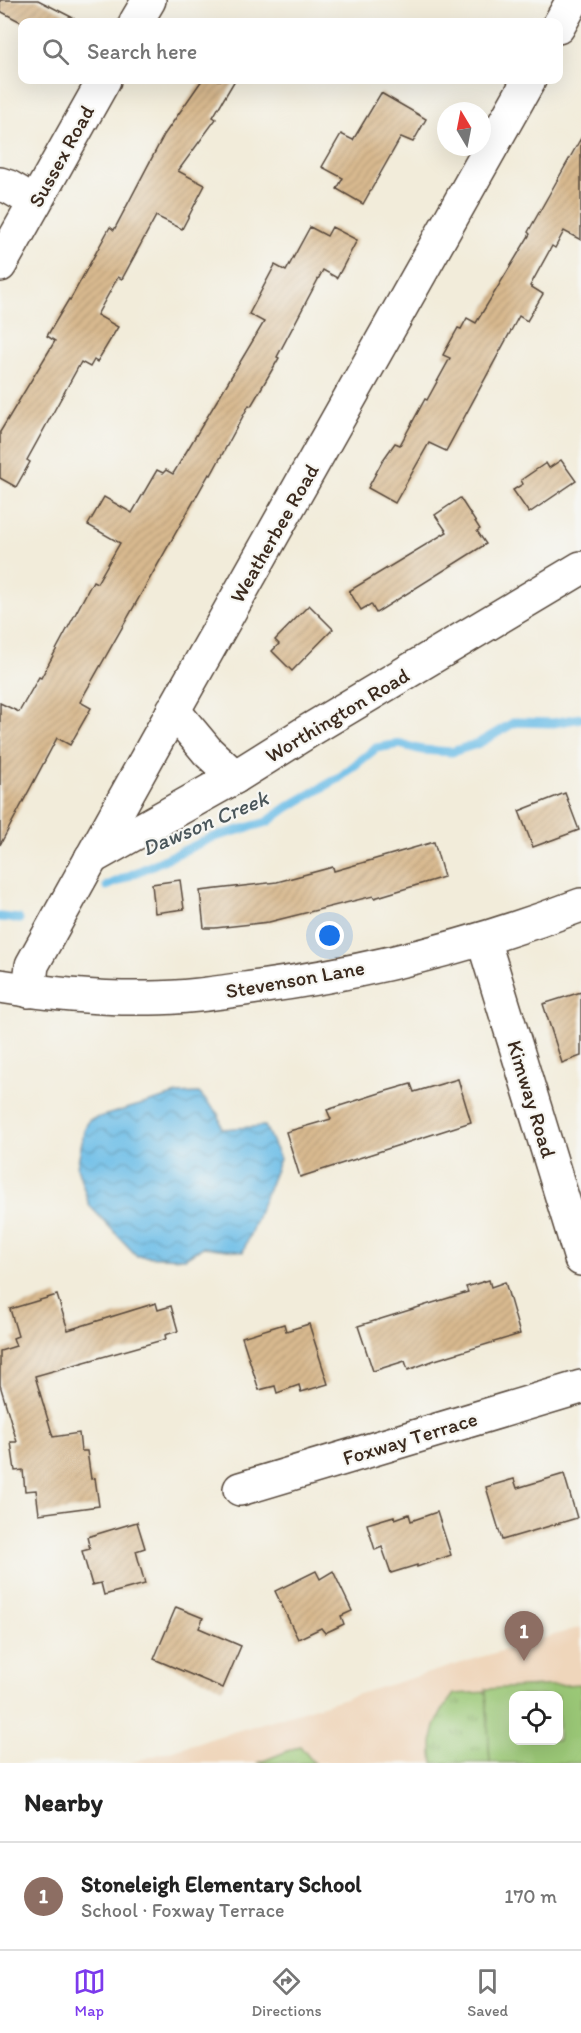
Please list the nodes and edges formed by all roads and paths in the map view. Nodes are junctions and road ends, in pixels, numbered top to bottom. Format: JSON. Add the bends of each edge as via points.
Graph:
{"nodes":[{"id":1,"x":149,"y":0,"type":"edge"},
{"id":2,"x":573,"y":0,"type":"edge"},
{"id":3,"x":138,"y":18,"type":"edge"},
{"id":4,"x":563,"y":18,"type":"edge"},
{"id":5,"x":102,"y":84,"type":"edge"},
{"id":6,"x":527,"y":84,"type":"edge"},
{"id":7,"x":0,"y":184,"type":"edge"},
{"id":8,"x":35,"y":202,"type":"junction"},
{"id":9,"x":0,"y":265,"type":"edge"},
{"id":10,"x":581,"y":568,"type":"edge"},
{"id":11,"x":173,"y":710,"type":"junction"},
{"id":12,"x":236,"y":777,"type":"junction"},
{"id":13,"x":92,"y":858,"type":"junction"},
{"id":14,"x":581,"y":905,"type":"edge"},
{"id":15,"x":483,"y":939,"type":"junction"},
{"id":16,"x":15,"y":989,"type":"edge"},
{"id":17,"x":581,"y":1259,"type":"edge"},
{"id":18,"x":581,"y":1387,"type":"edge"},
{"id":19,"x":240,"y":1489,"type":"dead end"}],
"edges":[{"from":1,"to":3,"type":"street"},
{"from":2,"to":4,"type":"street"},
{"from":5,"to":8,"type":"street","name":"Sussex Road"},
{"from":6,"to":11,"type":"street","name":"Weatherbee Road"},
{"from":7,"to":8,"type":"street"},
{"from":8,"to":9,"type":"street","name":"Sussex Road"},
{"from":10,"to":12,"type":"street","name":"Worthington Road"},
{"from":11,"to":12,"type":"street","via":[[208,752]]},
{"from":11,"to":13,"type":"street","name":"Weatherbee Road"},
{"from":12,"to":13,"type":"street","name":"Worthington Road"},
{"from":13,"to":16,"type":"street","name":"Weatherbee Road"},
{"from":14,"to":15,"type":"street","name":"Stevenson Lane"},
{"from":15,"to":16,"type":"street","name":"Stevenson Lane","via":[[334,975],[190,996],[116,998]]},
{"from":15,"to":17,"type":"street","name":"Kimway Road"},
{"from":18,"to":19,"type":"street","name":"Foxway Terrace"}]}
